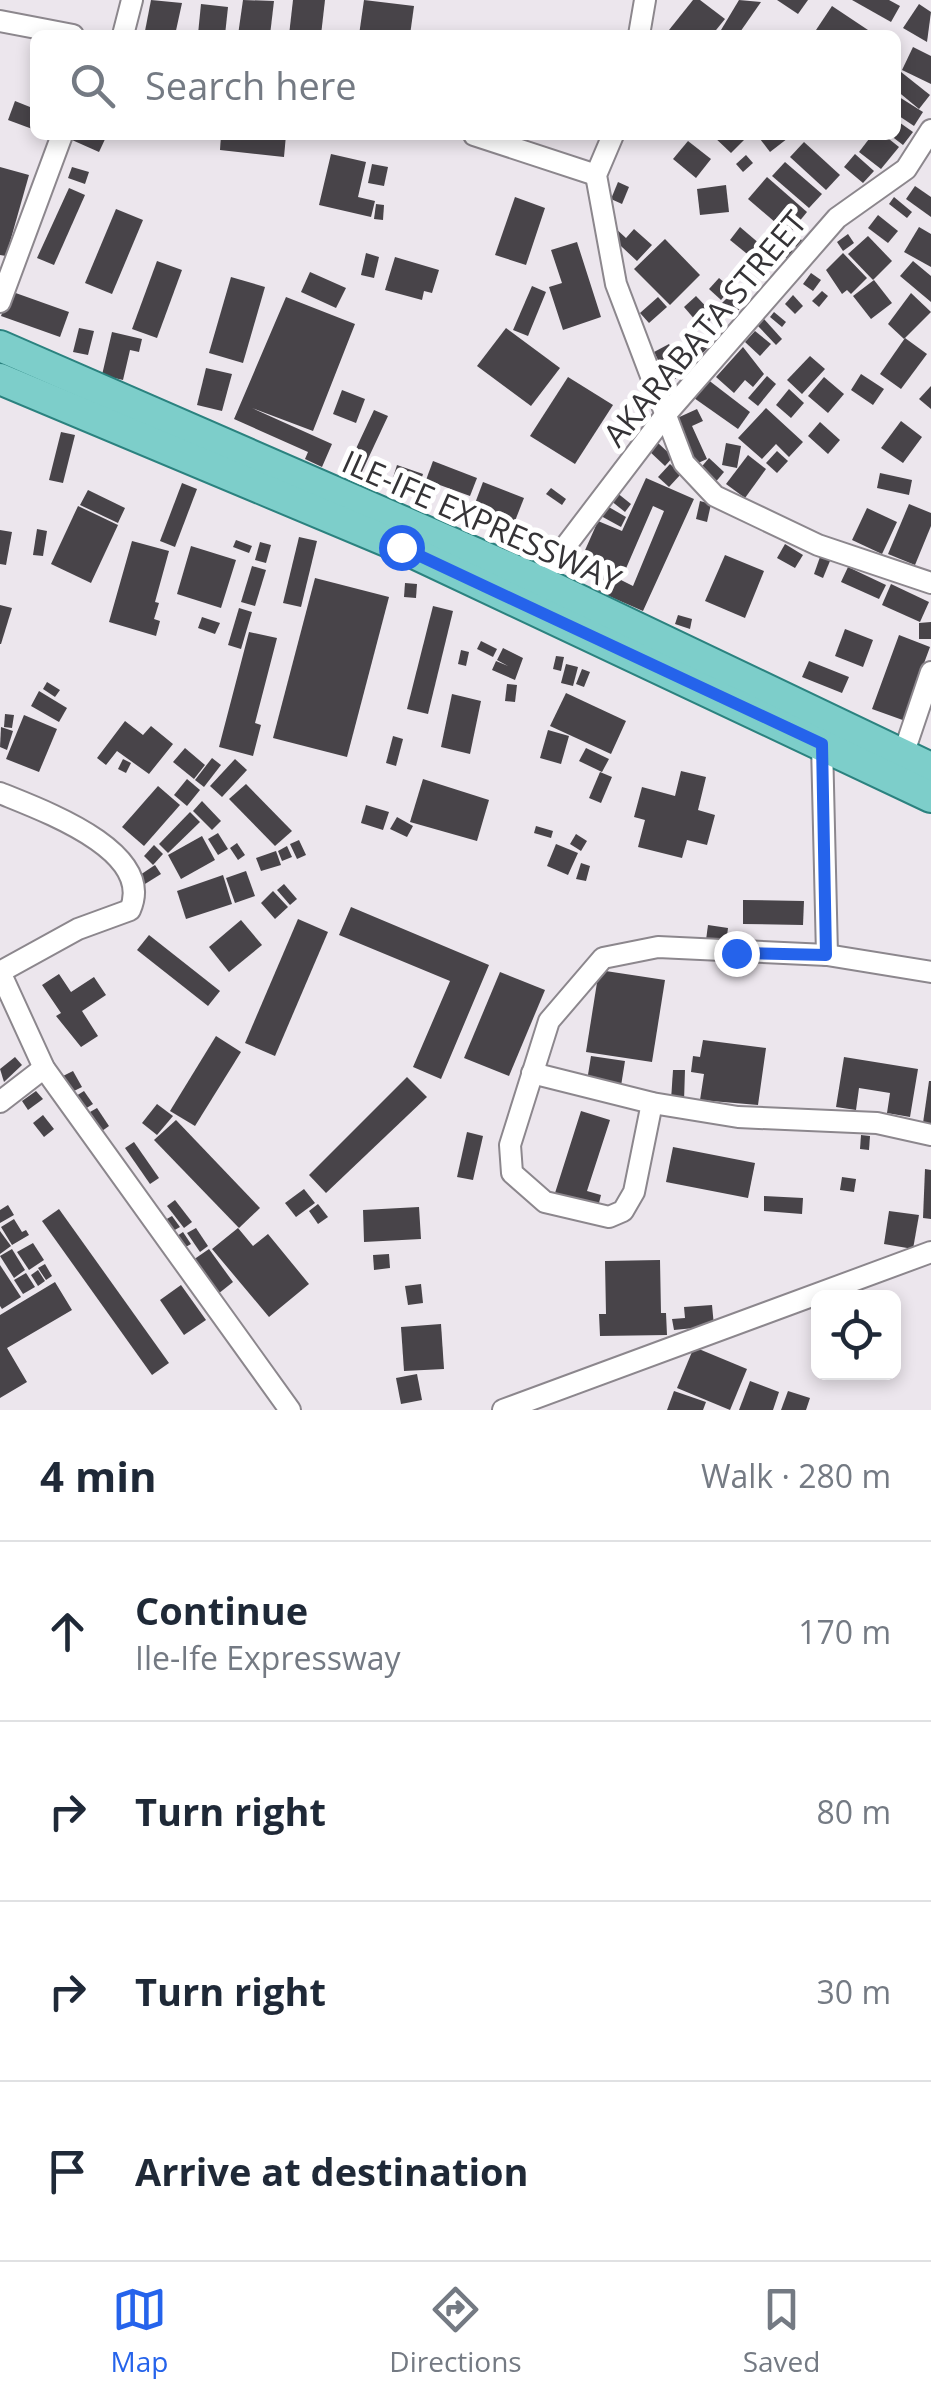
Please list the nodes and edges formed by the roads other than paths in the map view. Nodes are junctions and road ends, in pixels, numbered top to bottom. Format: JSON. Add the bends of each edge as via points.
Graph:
{"nodes":[{"id":1,"x":132,"y":0,"type":"edge"},
{"id":2,"x":645,"y":0,"type":"edge"},
{"id":3,"x":0,"y":21,"type":"edge"},
{"id":4,"x":47,"y":30,"type":"edge"},
{"id":5,"x":123,"y":30,"type":"edge"},
{"id":6,"x":640,"y":30,"type":"edge"},
{"id":7,"x":931,"y":130,"type":"edge"},
{"id":8,"x":60,"y":140,"type":"edge"},
{"id":9,"x":490,"y":140,"type":"edge"},
{"id":10,"x":611,"y":140,"type":"edge"},
{"id":11,"x":596,"y":174,"type":"junction"},
{"id":12,"x":0,"y":302,"type":"edge"},
{"id":13,"x":0,"y":346,"type":"edge"},
{"id":14,"x":0,"y":380,"type":"edge"},
{"id":15,"x":667,"y":413,"type":"junction"},
{"id":16,"x":538,"y":582,"type":"junction"},
{"id":17,"x":931,"y":583,"type":"edge"},
{"id":18,"x":931,"y":672,"type":"edge"},
{"id":19,"x":822,"y":744,"type":"junction"},
{"id":20,"x":903,"y":755,"type":"junction"},
{"id":21,"x":931,"y":768,"type":"edge"},
{"id":22,"x":0,"y":793,"type":"edge"},
{"id":23,"x":931,"y":797,"type":"edge"},
{"id":24,"x":826,"y":955,"type":"junction"},
{"id":25,"x":931,"y":972,"type":"edge"},
{"id":26,"x":44,"y":1068,"type":"junction"},
{"id":27,"x":532,"y":1073,"type":"junction"},
{"id":28,"x":0,"y":1102,"type":"edge"},
{"id":29,"x":652,"y":1103,"type":"junction"},
{"id":30,"x":931,"y":1135,"type":"edge"},
{"id":31,"x":931,"y":1252,"type":"edge"},
{"id":32,"x":290,"y":1410,"type":"edge"},
{"id":33,"x":504,"y":1410,"type":"edge"}],
"edges":[{"from":1,"to":5,"type":"street"},
{"from":2,"to":6,"type":"street"},
{"from":3,"to":4,"type":"street"},
{"from":7,"to":15,"type":"street","name":"AKARABATA STREET","via":[[906,169],[837,218]]},
{"from":8,"to":12,"type":"street"},
{"from":9,"to":11,"type":"street"},
{"from":10,"to":11,"type":"street"},
{"from":11,"to":15,"type":"street","via":[[616,284]]},
{"from":13,"to":16,"type":"main road","name":"ILE-IFE EXPRESSWAY"},
{"from":14,"to":19,"type":"main road","name":"ILE-IFE EXPRESSWAY","via":[[401,547]]},
{"from":15,"to":16,"type":"street","name":"AKARABATA STREET"},
{"from":15,"to":17,"type":"street","via":[[684,464],[715,496],[818,545]]},
{"from":16,"to":20,"type":"main road","name":"ILE-IFE EXPRESSWAY"},
{"from":18,"to":20,"type":"street"},
{"from":19,"to":23,"type":"main road","name":"ILE-IFE EXPRESSWAY"},
{"from":19,"to":24,"type":"street"},
{"from":20,"to":21,"type":"main road","name":"ILE-IFE EXPRESSWAY"},
{"from":22,"to":26,"type":"street","via":[[114,852],[132,869],[138,892],[130,910],[78,929],[0,972]]},
{"from":24,"to":25,"type":"street"},
{"from":24,"to":27,"type":"street","via":[[658,947],[603,958],[549,1022]]},
{"from":26,"to":28,"type":"street"},
{"from":26,"to":32,"type":"street"},
{"from":27,"to":29,"type":"street"},
{"from":27,"to":29,"type":"street","via":[[510,1145],[512,1173],[545,1202],[609,1217],[623,1210],[634,1192]]},
{"from":29,"to":30,"type":"street","via":[[738,1117],[876,1123]]},
{"from":31,"to":33,"type":"street"}]}
